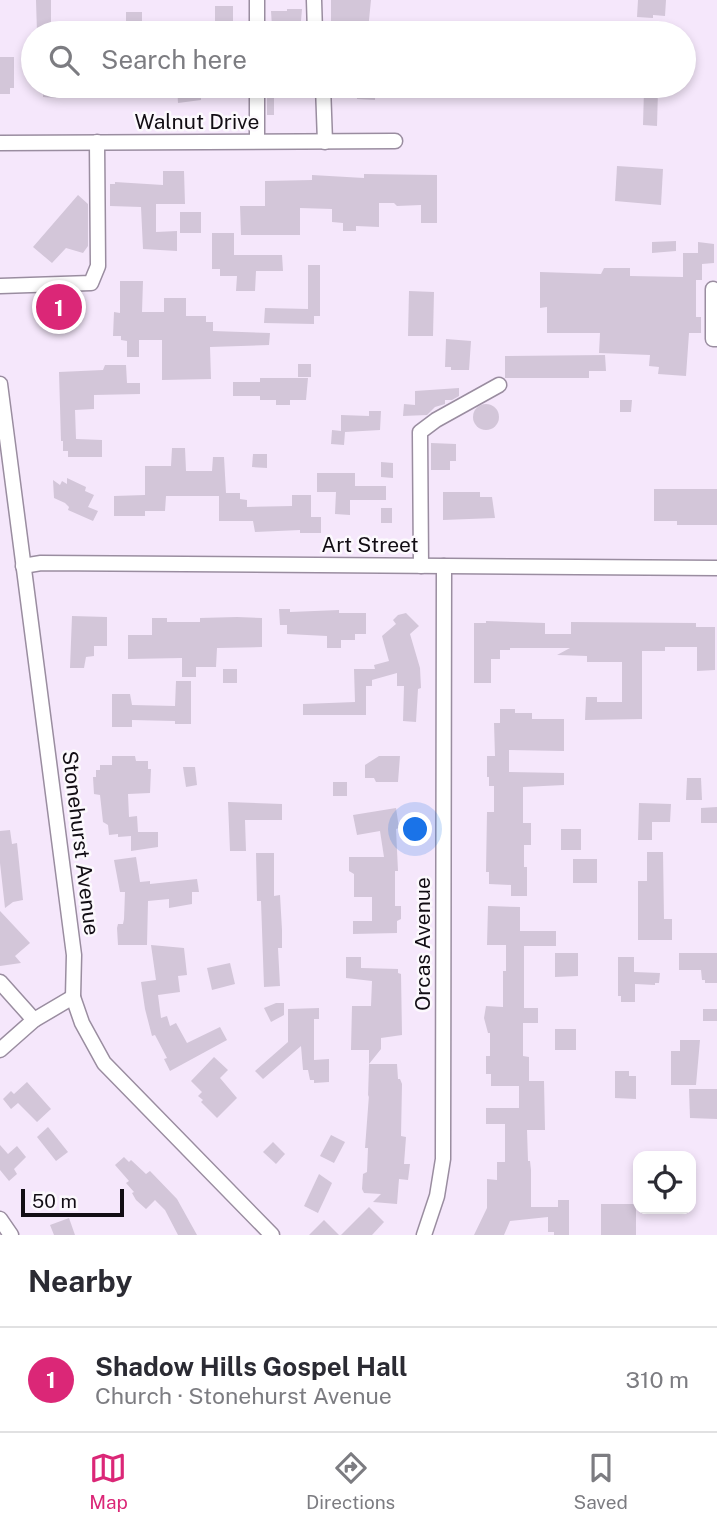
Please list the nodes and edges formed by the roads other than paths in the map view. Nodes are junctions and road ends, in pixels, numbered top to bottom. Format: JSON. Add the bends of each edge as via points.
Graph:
{"nodes":[{"id":1,"x":257,"y":0,"type":"edge"},
{"id":2,"x":314,"y":0,"type":"edge"},
{"id":3,"x":257,"y":21,"type":"edge"},
{"id":4,"x":315,"y":21,"type":"edge"},
{"id":5,"x":257,"y":98,"type":"edge"},
{"id":6,"x":323,"y":98,"type":"edge"},
{"id":7,"x":257,"y":141,"type":"junction"},
{"id":8,"x":395,"y":141,"type":"dead end"},
{"id":9,"x":97,"y":142,"type":"junction"},
{"id":10,"x":325,"y":142,"type":"junction"},
{"id":11,"x":0,"y":143,"type":"edge"},
{"id":12,"x":0,"y":286,"type":"edge"},
{"id":13,"x":713,"y":289,"type":"dead end"},
{"id":14,"x":717,"y":339,"type":"edge"},
{"id":15,"x":0,"y":384,"type":"edge"},
{"id":16,"x":499,"y":385,"type":"dead end"},
{"id":17,"x":5,"y":461,"type":"edge"},
{"id":18,"x":23,"y":566,"type":"junction"},
{"id":19,"x":421,"y":566,"type":"junction"},
{"id":20,"x":444,"y":566,"type":"junction"},
{"id":21,"x":717,"y":568,"type":"edge"},
{"id":22,"x":0,"y":982,"type":"edge"},
{"id":23,"x":73,"y":997,"type":"junction"},
{"id":24,"x":34,"y":1020,"type":"junction"},
{"id":25,"x":0,"y":1050,"type":"edge"},
{"id":26,"x":0,"y":1219,"type":"edge"},
{"id":27,"x":11,"y":1235,"type":"edge"},
{"id":28,"x":272,"y":1235,"type":"edge"},
{"id":29,"x":424,"y":1235,"type":"edge"}],
"edges":[{"from":1,"to":3,"type":"street"},
{"from":2,"to":4,"type":"street"},
{"from":5,"to":7,"type":"street"},
{"from":6,"to":10,"type":"street"},
{"from":7,"to":9,"type":"street","name":"Walnut Drive"},
{"from":7,"to":10,"type":"street","name":"Walnut Drive"},
{"from":8,"to":10,"type":"street","name":"Walnut Drive"},
{"from":9,"to":11,"type":"street","name":"Walnut Drive"},
{"from":9,"to":12,"type":"street","via":[[95,278],[91,283]]},
{"from":13,"to":14,"type":"street","via":[[713,339]]},
{"from":15,"to":17,"type":"street","name":"Stonehurst Avenue"},
{"from":16,"to":19,"type":"street","via":[[420,432]]},
{"from":17,"to":18,"type":"street","name":"Stonehurst Avenue"},
{"from":18,"to":19,"type":"street","name":"Art Street"},
{"from":18,"to":23,"type":"street","name":"Stonehurst Avenue","via":[[74,955]]},
{"from":19,"to":20,"type":"street","name":"Art Street"},
{"from":20,"to":21,"type":"street","name":"Art Street"},
{"from":20,"to":29,"type":"street","name":"Orcas Avenue","via":[[443,1159]]},
{"from":22,"to":24,"type":"street"},
{"from":23,"to":24,"type":"street"},
{"from":23,"to":28,"type":"street","name":"Stonehurst Avenue","via":[[104,1063]]},
{"from":24,"to":25,"type":"street"},
{"from":26,"to":27,"type":"street"}]}
